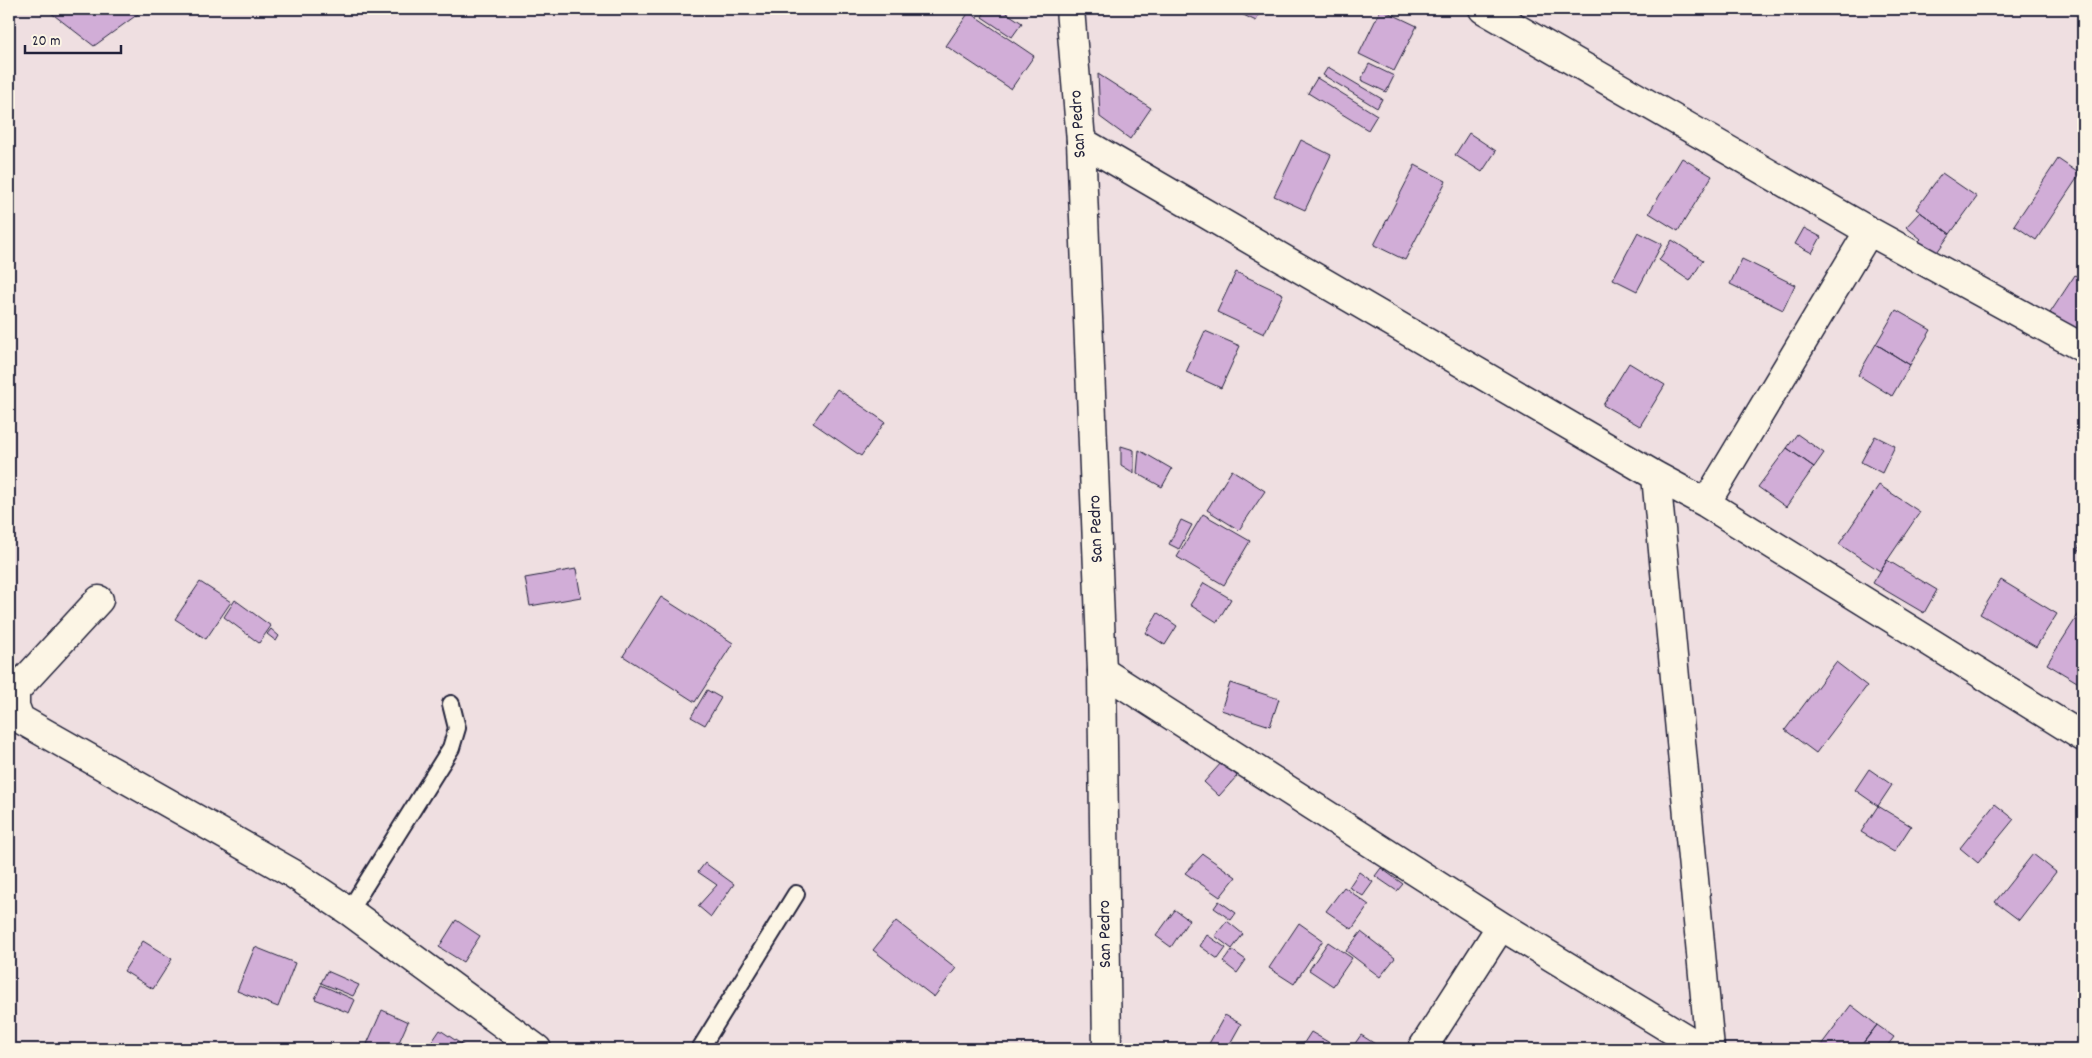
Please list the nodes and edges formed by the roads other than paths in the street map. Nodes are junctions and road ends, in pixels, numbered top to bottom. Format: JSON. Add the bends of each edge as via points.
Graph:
{"nodes":[{"id":1,"x":1070,"y":9,"type":"edge"},
{"id":2,"x":1483,"y":9,"type":"edge"},
{"id":3,"x":1081,"y":141,"type":"junction"},
{"id":4,"x":1868,"y":230,"type":"junction"},
{"id":5,"x":2083,"y":348,"type":"edge"},
{"id":6,"x":1656,"y":476,"type":"junction"},
{"id":7,"x":1706,"y":503,"type":"junction"},
{"id":8,"x":99,"y":600,"type":"dead end"},
{"id":9,"x":1102,"y":671,"type":"junction"},
{"id":10,"x":451,"y":704,"type":"dead end"},
{"id":11,"x":2083,"y":737,"type":"edge"},
{"id":12,"x":796,"y":894,"type":"dead end"},
{"id":13,"x":349,"y":911,"type":"junction"},
{"id":14,"x":1501,"y":926,"type":"junction"},
{"id":15,"x":536,"y":1049,"type":"edge"},
{"id":16,"x":700,"y":1049,"type":"edge"},
{"id":17,"x":1107,"y":1049,"type":"edge"},
{"id":18,"x":1422,"y":1049,"type":"edge"},
{"id":19,"x":1703,"y":1049,"type":"edge"},
{"id":20,"x":1710,"y":1049,"type":"edge"}],
"edges":[{"from":1,"to":3,"type":"street","name":"San Pedro"},
{"from":2,"to":4,"type":"street"},
{"from":3,"to":6,"type":"street"},
{"from":3,"to":9,"type":"street","name":"San Pedro"},
{"from":4,"to":5,"type":"street"},
{"from":4,"to":7,"type":"street"},
{"from":6,"to":7,"type":"street"},
{"from":6,"to":20,"type":"street"},
{"from":7,"to":11,"type":"street"},
{"from":8,"to":13,"type":"street","via":[[16,691],[15,706],[20,719],[292,873]]},
{"from":9,"to":14,"type":"street"},
{"from":9,"to":17,"type":"street","name":"San Pedro"},
{"from":10,"to":13,"type":"lane","via":[[457,728],[451,748]]},
{"from":12,"to":16,"type":"lane"},
{"from":13,"to":15,"type":"street"},
{"from":14,"to":18,"type":"street"},
{"from":14,"to":19,"type":"street"}]}
